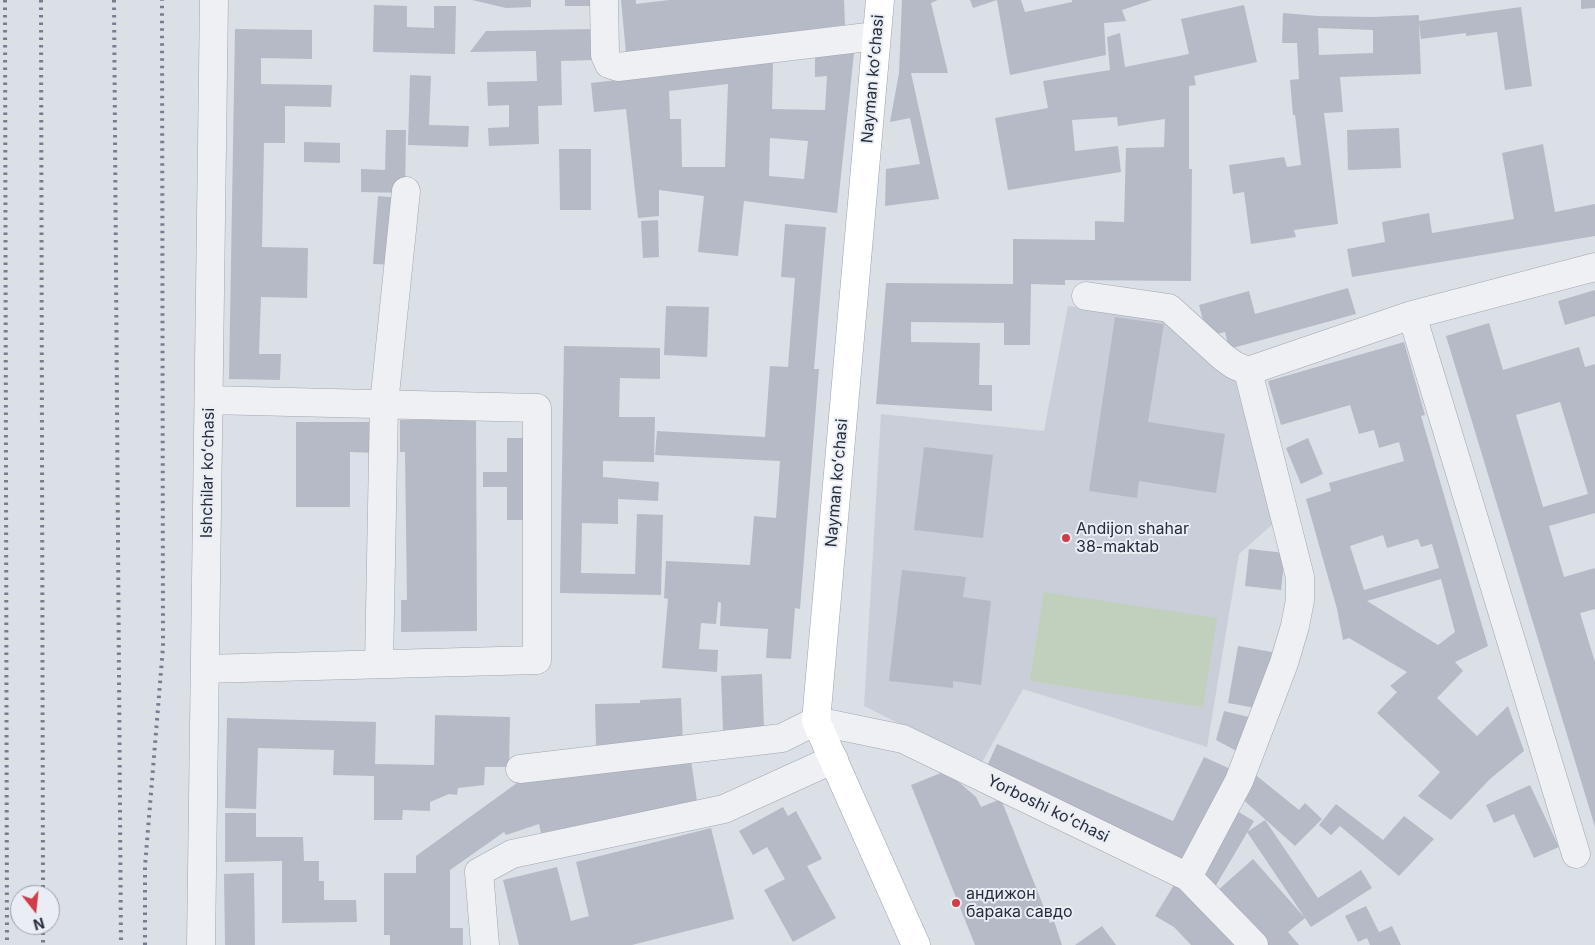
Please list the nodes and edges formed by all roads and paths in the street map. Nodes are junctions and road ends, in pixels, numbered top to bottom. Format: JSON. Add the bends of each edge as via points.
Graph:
{"nodes":[{"id":1,"x":214,"y":0,"type":"edge"},
{"id":2,"x":604,"y":0,"type":"edge"},
{"id":3,"x":880,"y":0,"type":"edge"},
{"id":4,"x":876,"y":36,"type":"junction"},
{"id":5,"x":406,"y":191,"type":"dead end"},
{"id":6,"x":1595,"y":267,"type":"edge"},
{"id":7,"x":1086,"y":296,"type":"dead end"},
{"id":8,"x":1412,"y":315,"type":"junction"},
{"id":9,"x":1248,"y":371,"type":"junction"},
{"id":10,"x":209,"y":400,"type":"junction"},
{"id":11,"x":384,"y":404,"type":"junction"},
{"id":12,"x":379,"y":664,"type":"junction"},
{"id":13,"x":205,"y":669,"type":"junction"},
{"id":14,"x":816,"y":721,"type":"junction"},
{"id":15,"x":834,"y":759,"type":"junction"},
{"id":16,"x":520,"y":769,"type":"dead end"},
{"id":17,"x":1576,"y":854,"type":"dead end"},
{"id":18,"x":1188,"y":877,"type":"junction"},
{"id":19,"x":201,"y":945,"type":"edge"},
{"id":20,"x":485,"y":945,"type":"edge"},
{"id":21,"x":916,"y":945,"type":"edge"},
{"id":22,"x":1254,"y":945,"type":"edge"}],
"edges":[{"from":1,"to":10,"type":"street","name":"Ishchilar koʻchasi"},
{"from":2,"to":4,"type":"street","via":[[605,55],[608,64],[618,67]]},
{"from":3,"to":4,"type":"main road","name":"Nayman koʻchasi"},
{"from":4,"to":14,"type":"main road","name":"Nayman koʻchasi"},
{"from":5,"to":11,"type":"street"},
{"from":6,"to":8,"type":"street"},
{"from":7,"to":9,"type":"street","via":[[1169,308],[1234,366]]},
{"from":8,"to":9,"type":"street"},
{"from":8,"to":17,"type":"street"},
{"from":9,"to":18,"type":"street","via":[[1300,577],[1300,600],[1284,663],[1239,781]]},
{"from":10,"to":11,"type":"street"},
{"from":10,"to":13,"type":"street","name":"Ishchilar koʻchasi"},
{"from":11,"to":12,"type":"street"},
{"from":11,"to":12,"type":"street","via":[[537,408],[537,660]]},
{"from":12,"to":13,"type":"street"},
{"from":13,"to":19,"type":"street","name":"Ishchilar koʻchasi"},
{"from":14,"to":15,"type":"main road"},
{"from":14,"to":16,"type":"street","via":[[782,738]]},
{"from":14,"to":18,"type":"street","name":"Yorboshi koʻchasi","via":[[903,739]]},
{"from":15,"to":20,"type":"street","via":[[724,809],[512,854],[479,872]]},
{"from":15,"to":21,"type":"main road"},
{"from":18,"to":22,"type":"street","name":"Yorboshi koʻchasi"}]}
